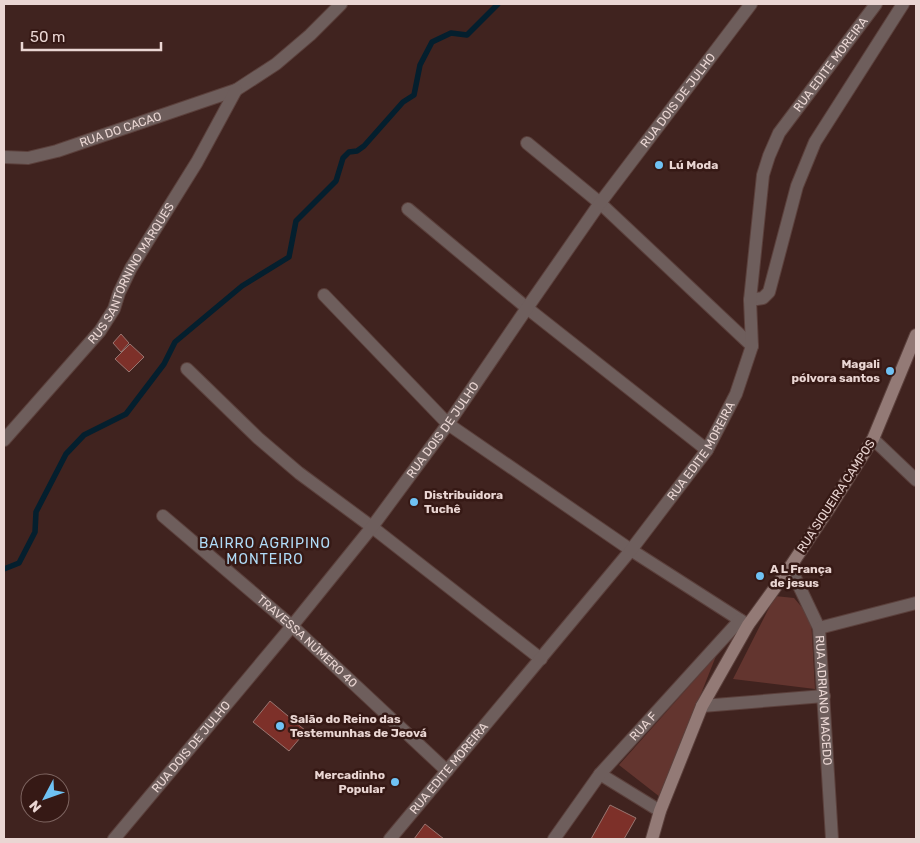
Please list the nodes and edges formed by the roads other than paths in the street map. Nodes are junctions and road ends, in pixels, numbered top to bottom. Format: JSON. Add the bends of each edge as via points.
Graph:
{"nodes":[{"id":1,"x":341,"y":4,"type":"edge"},
{"id":2,"x":751,"y":4,"type":"edge"},
{"id":3,"x":876,"y":4,"type":"edge"},
{"id":4,"x":902,"y":4,"type":"edge"},
{"id":5,"x":236,"y":90,"type":"junction"},
{"id":6,"x":527,"y":143,"type":"dead end"},
{"id":7,"x":4,"y":157,"type":"edge"},
{"id":8,"x":600,"y":203,"type":"junction"},
{"id":9,"x":408,"y":209,"type":"dead end"},
{"id":10,"x":324,"y":295,"type":"dead end"},
{"id":11,"x":750,"y":300,"type":"junction"},
{"id":12,"x":527,"y":308,"type":"junction"},
{"id":13,"x":916,"y":335,"type":"edge"},
{"id":14,"x":752,"y":346,"type":"junction"},
{"id":15,"x":187,"y":369,"type":"dead end"},
{"id":16,"x":448,"y":424,"type":"junction"},
{"id":17,"x":873,"y":439,"type":"junction"},
{"id":18,"x":4,"y":440,"type":"edge"},
{"id":19,"x":707,"y":450,"type":"junction"},
{"id":20,"x":916,"y":480,"type":"edge"},
{"id":21,"x":163,"y":516,"type":"dead end"},
{"id":22,"x":372,"y":527,"type":"junction"},
{"id":23,"x":631,"y":550,"type":"junction"},
{"id":24,"x":790,"y":566,"type":"junction"},
{"id":25,"x":916,"y":603,"type":"edge"},
{"id":26,"x":744,"y":623,"type":"junction"},
{"id":27,"x":292,"y":626,"type":"junction"},
{"id":28,"x":819,"y":628,"type":"junction"},
{"id":29,"x":541,"y":659,"type":"junction"},
{"id":30,"x":824,"y":696,"type":"junction"},
{"id":31,"x":702,"y":706,"type":"junction"},
{"id":32,"x":447,"y":772,"type":"junction"},
{"id":33,"x":600,"y":774,"type":"junction"},
{"id":34,"x":660,"y":811,"type":"junction"},
{"id":35,"x":114,"y":839,"type":"edge"},
{"id":36,"x":390,"y":839,"type":"edge"},
{"id":37,"x":554,"y":839,"type":"edge"},
{"id":38,"x":652,"y":839,"type":"edge"},
{"id":39,"x":832,"y":839,"type":"edge"}],
"edges":[{"from":1,"to":5,"type":"street","via":[[276,64]]},
{"from":2,"to":8,"type":"street","name":"RUA DOIS DE JULHO"},
{"from":3,"to":11,"type":"street","name":"RUA EDITE MOREIRA","via":[[779,133],[769,156],[763,174]]},
{"from":4,"to":11,"type":"street","via":[[815,142],[797,186],[769,292],[763,298]]},
{"from":5,"to":7,"type":"street","name":"RUA DO CACAO","via":[[57,152],[28,158]]},
{"from":5,"to":18,"type":"street","name":"RUS SANTORNINO MARQUES","via":[[197,162],[131,268],[114,310],[100,331]]},
{"from":6,"to":8,"type":"street"},
{"from":8,"to":12,"type":"street","name":"RUA DOIS DE JULHO"},
{"from":8,"to":14,"type":"street"},
{"from":9,"to":12,"type":"street"},
{"from":10,"to":16,"type":"street"},
{"from":11,"to":14,"type":"street","name":"RUA EDITE MOREIRA"},
{"from":12,"to":16,"type":"street","name":"RUA DOIS DE JULHO"},
{"from":12,"to":19,"type":"street"},
{"from":13,"to":17,"type":"main road","name":"RUA SIQUEIRA CAMPOS"},
{"from":14,"to":19,"type":"street","name":"RUA EDITE MOREIRA","via":[[736,394]]},
{"from":15,"to":22,"type":"street","via":[[278,456]]},
{"from":16,"to":22,"type":"street","name":"RUA DOIS DE JULHO"},
{"from":16,"to":23,"type":"street"},
{"from":17,"to":20,"type":"street"},
{"from":17,"to":24,"type":"main road","name":"RUA SIQUEIRA CAMPOS"},
{"from":19,"to":23,"type":"street","name":"RUA EDITE MOREIRA"},
{"from":21,"to":27,"type":"street","name":"TRAVESSA NÚMERO 40"},
{"from":22,"to":27,"type":"street","name":"RUA DOIS DE JULHO"},
{"from":22,"to":29,"type":"street"},
{"from":23,"to":26,"type":"street"},
{"from":23,"to":29,"type":"street","name":"RUA EDITE MOREIRA"},
{"from":24,"to":26,"type":"main road","name":"RUA SIQUEIRA CAMPOS"},
{"from":24,"to":28,"type":"street","name":"RUA ADRIANO MACEDO"},
{"from":25,"to":28,"type":"street"},
{"from":26,"to":31,"type":"main road","name":"RUA SIQUEIRA CAMPOS"},
{"from":26,"to":33,"type":"street","name":"RUA F"},
{"from":27,"to":32,"type":"street","name":"TRAVESSA NÚMERO 40"},
{"from":27,"to":35,"type":"street","name":"RUA DOIS DE JULHO"},
{"from":28,"to":30,"type":"street","name":"RUA ADRIANO MACEDO"},
{"from":29,"to":32,"type":"street","name":"RUA EDITE MOREIRA"},
{"from":30,"to":31,"type":"street"},
{"from":30,"to":39,"type":"street","name":"RUA ADRIANO MACEDO"},
{"from":31,"to":34,"type":"main road","name":"RUA SIQUEIRA CAMPOS"},
{"from":32,"to":36,"type":"street","name":"RUA EDITE MOREIRA"},
{"from":33,"to":34,"type":"street"},
{"from":33,"to":37,"type":"street","name":"RUA F"},
{"from":34,"to":38,"type":"main road","name":"RUA SIQUEIRA CAMPOS"}]}
